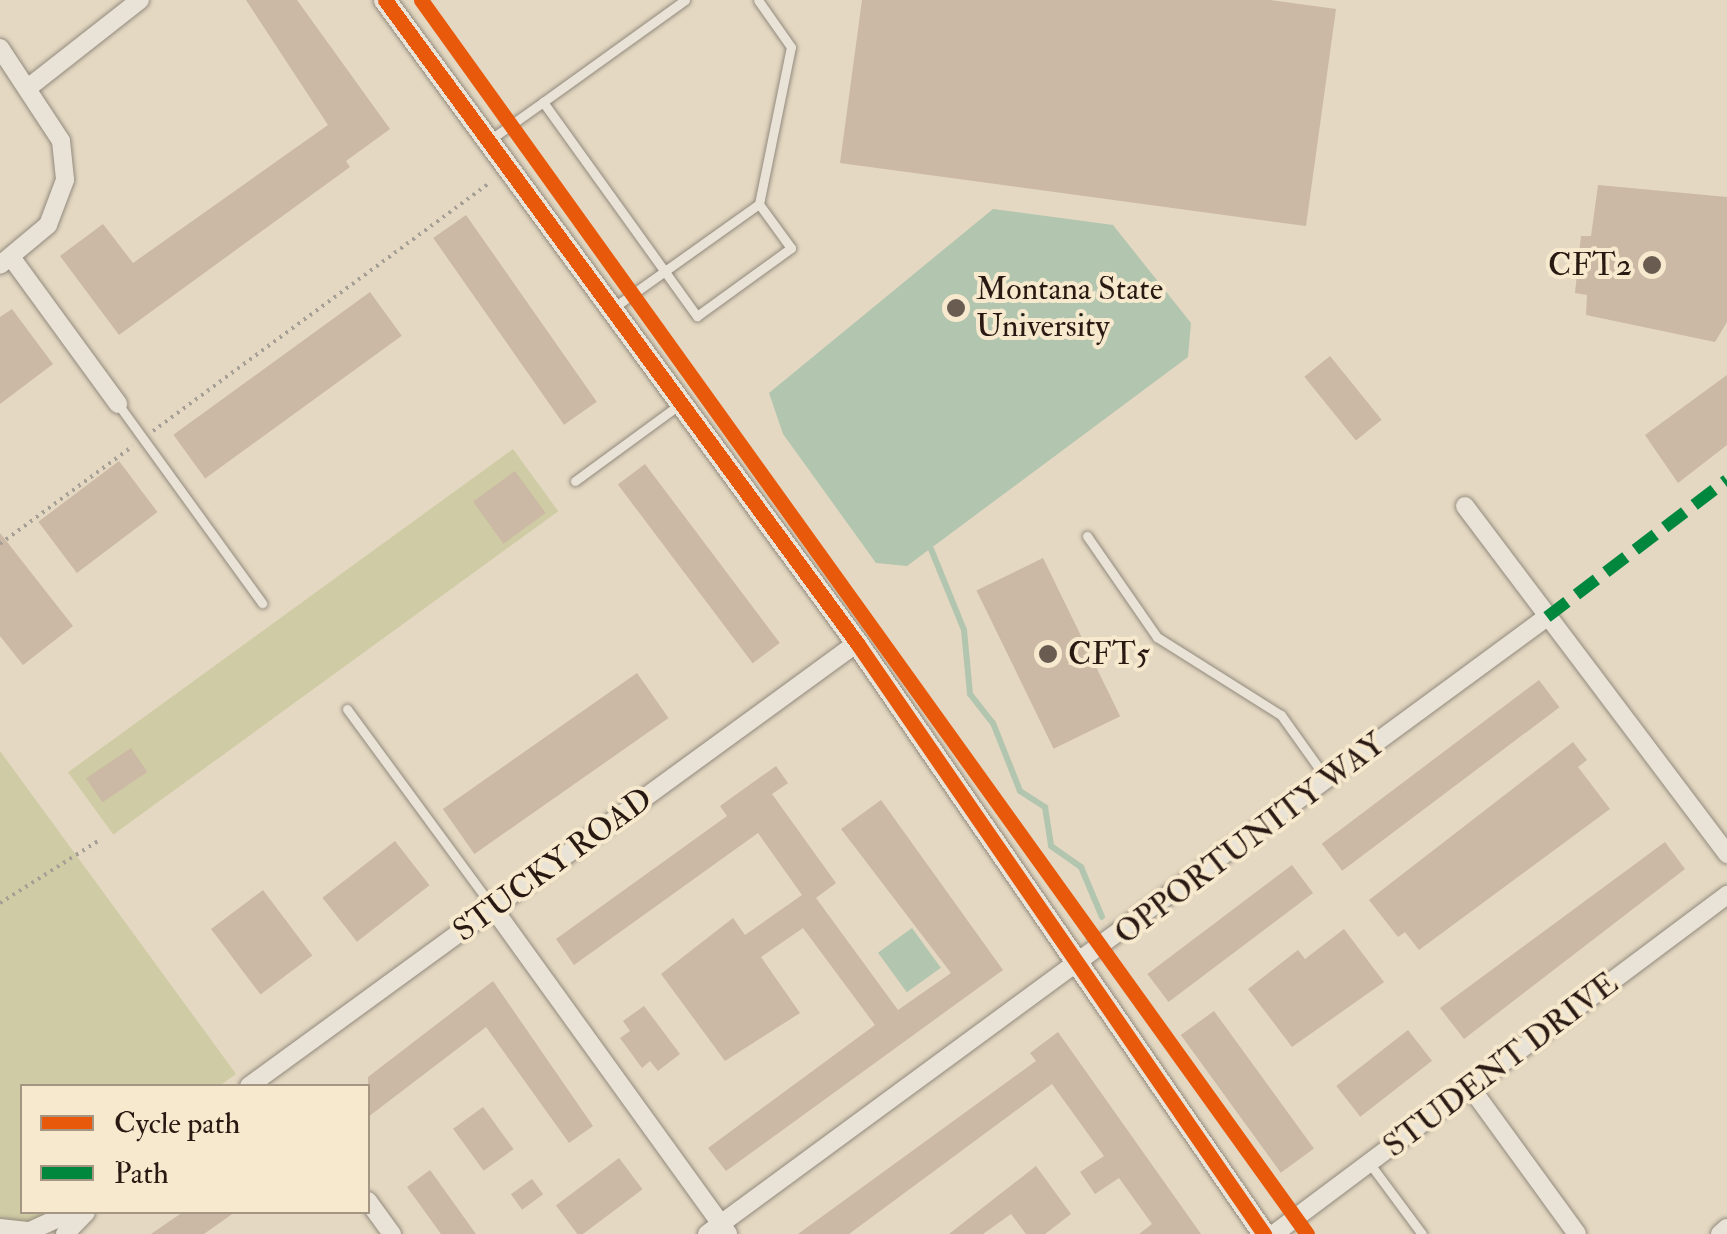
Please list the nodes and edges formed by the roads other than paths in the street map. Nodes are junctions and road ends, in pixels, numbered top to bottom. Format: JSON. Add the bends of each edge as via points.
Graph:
{"nodes":[{"id":1,"x":140,"y":0,"type":"edge"},
{"id":2,"x":385,"y":0,"type":"edge"},
{"id":3,"x":685,"y":0,"type":"edge"},
{"id":4,"x":758,"y":0,"type":"edge"},
{"id":5,"x":0,"y":48,"type":"edge"},
{"id":6,"x":28,"y":87,"type":"junction"},
{"id":7,"x":543,"y":102,"type":"junction"},
{"id":8,"x":489,"y":141,"type":"junction"},
{"id":9,"x":759,"y":204,"type":"junction"},
{"id":10,"x":5,"y":261,"type":"edge"},
{"id":11,"x":664,"y":272,"type":"junction"},
{"id":12,"x":612,"y":308,"type":"junction"},
{"id":13,"x":118,"y":404,"type":"joint"},
{"id":14,"x":682,"y":404,"type":"junction"},
{"id":15,"x":575,"y":481,"type":"dead end"},
{"id":16,"x":1465,"y":506,"type":"dead end"},
{"id":17,"x":1086,"y":536,"type":"dead end"},
{"id":18,"x":262,"y":603,"type":"dead end"},
{"id":19,"x":1548,"y":616,"type":"junction"},
{"id":20,"x":857,"y":643,"type":"junction"},
{"id":21,"x":347,"y":709,"type":"dead end"},
{"id":22,"x":1328,"y":780,"type":"junction"},
{"id":23,"x":1727,"y":854,"type":"edge"},
{"id":24,"x":1727,"y":895,"type":"edge"},
{"id":25,"x":493,"y":908,"type":"junction"},
{"id":26,"x":1076,"y":968,"type":"junction"},
{"id":27,"x":272,"y":1070,"type":"junction"},
{"id":28,"x":251,"y":1084,"type":"edge"},
{"id":29,"x":282,"y":1084,"type":"edge"},
{"id":30,"x":1470,"y":1088,"type":"junction"},
{"id":31,"x":1370,"y":1164,"type":"junction"},
{"id":32,"x":370,"y":1203,"type":"edge"},
{"id":33,"x":67,"y":1214,"type":"edge"},
{"id":34,"x":84,"y":1214,"type":"edge"},
{"id":35,"x":0,"y":1228,"type":"edge"},
{"id":36,"x":1727,"y":1228,"type":"edge"},
{"id":37,"x":718,"y":1231,"type":"edge"},
{"id":38,"x":13,"y":1234,"type":"edge"},
{"id":39,"x":65,"y":1234,"type":"edge"},
{"id":40,"x":392,"y":1234,"type":"edge"},
{"id":41,"x":1264,"y":1234,"type":"edge"},
{"id":42,"x":1274,"y":1234,"type":"edge"},
{"id":43,"x":1422,"y":1234,"type":"edge"},
{"id":44,"x":1577,"y":1234,"type":"edge"},
{"id":45,"x":1720,"y":1234,"type":"edge"}],
"edges":[{"from":1,"to":6,"type":"street"},
{"from":2,"to":8,"type":"street"},
{"from":3,"to":7,"type":"lane"},
{"from":4,"to":9,"type":"lane","via":[[791,47]]},
{"from":5,"to":6,"type":"street"},
{"from":6,"to":10,"type":"street","via":[[61,141],[65,180],[48,226]]},
{"from":7,"to":8,"type":"lane"},
{"from":7,"to":11,"type":"lane"},
{"from":8,"to":12,"type":"street"},
{"from":9,"to":11,"type":"lane"},
{"from":9,"to":11,"type":"lane","via":[[791,248],[697,316]]},
{"from":10,"to":13,"type":"street"},
{"from":11,"to":12,"type":"lane"},
{"from":12,"to":14,"type":"street"},
{"from":13,"to":18,"type":"lane"},
{"from":14,"to":15,"type":"lane"},
{"from":14,"to":20,"type":"street"},
{"from":16,"to":19,"type":"street"},
{"from":17,"to":22,"type":"lane","via":[[1157,637],[1281,715]]},
{"from":19,"to":22,"type":"street","name":"OPPORTUNITY WAY"},
{"from":19,"to":23,"type":"street"},
{"from":20,"to":25,"type":"street","name":"STUCKY ROAD"},
{"from":20,"to":26,"type":"street"},
{"from":21,"to":25,"type":"lane"},
{"from":22,"to":26,"type":"street","name":"OPPORTUNITY WAY"},
{"from":24,"to":30,"type":"street","name":"STUDENT DRIVE"},
{"from":25,"to":27,"type":"street","name":"STUCKY ROAD"},
{"from":25,"to":37,"type":"street"},
{"from":26,"to":37,"type":"street","name":"OPPORTUNITY WAY"},
{"from":26,"to":41,"type":"street"},
{"from":27,"to":28,"type":"street","name":"STUCKY ROAD"},
{"from":27,"to":29,"type":"street"},
{"from":30,"to":31,"type":"street","name":"STUDENT DRIVE"},
{"from":30,"to":44,"type":"street"},
{"from":31,"to":42,"type":"street","name":"STUDENT DRIVE"},
{"from":31,"to":43,"type":"lane"},
{"from":32,"to":40,"type":"street"},
{"from":33,"to":35,"type":"street","via":[[30,1230]]},
{"from":34,"to":39,"type":"street"},
{"from":35,"to":38,"type":"street"},
{"from":36,"to":45,"type":"street"}]}
